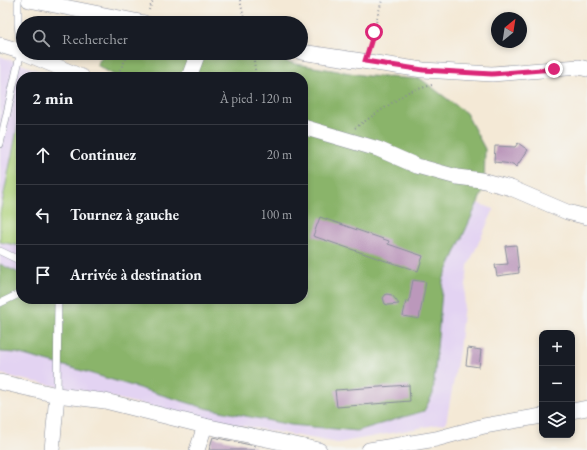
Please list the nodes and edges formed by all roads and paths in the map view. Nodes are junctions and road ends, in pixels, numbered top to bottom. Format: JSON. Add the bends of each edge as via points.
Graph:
{"nodes":[{"id":1,"x":18,"y":0,"type":"edge"},
{"id":2,"x":29,"y":0,"type":"edge"},
{"id":3,"x":240,"y":0,"type":"edge"},
{"id":4,"x":382,"y":0,"type":"edge"},
{"id":5,"x":18,"y":16,"type":"edge"},
{"id":6,"x":110,"y":16,"type":"edge"},
{"id":7,"x":243,"y":16,"type":"edge"},
{"id":8,"x":0,"y":45,"type":"edge"},
{"id":9,"x":16,"y":50,"type":"edge"},
{"id":10,"x":308,"y":53,"type":"edge"},
{"id":11,"x":21,"y":60,"type":"edge"},
{"id":12,"x":42,"y":60,"type":"edge"},
{"id":13,"x":126,"y":60,"type":"edge"},
{"id":14,"x":195,"y":60,"type":"edge"},
{"id":15,"x":254,"y":60,"type":"edge"},
{"id":16,"x":365,"y":61,"type":"junction"},
{"id":17,"x":587,"y":69,"type":"edge"},
{"id":18,"x":18,"y":72,"type":"edge"},
{"id":19,"x":70,"y":72,"type":"edge"},
{"id":20,"x":119,"y":72,"type":"edge"},
{"id":21,"x":191,"y":72,"type":"edge"},
{"id":22,"x":255,"y":72,"type":"edge"},
{"id":23,"x":16,"y":80,"type":"edge"},
{"id":24,"x":437,"y":83,"type":"dead end"},
{"id":25,"x":308,"y":128,"type":"edge"},
{"id":26,"x":343,"y":138,"type":"junction"},
{"id":27,"x":0,"y":144,"type":"edge"},
{"id":28,"x":587,"y":218,"type":"edge"},
{"id":29,"x":0,"y":251,"type":"edge"},
{"id":30,"x":16,"y":259,"type":"edge"},
{"id":31,"x":16,"y":296,"type":"edge"},
{"id":32,"x":0,"y":303,"type":"edge"},
{"id":33,"x":58,"y":304,"type":"edge"},
{"id":34,"x":0,"y":382,"type":"edge"},
{"id":35,"x":57,"y":395,"type":"junction"},
{"id":36,"x":587,"y":408,"type":"edge"},
{"id":37,"x":575,"y":410,"type":"edge"},
{"id":38,"x":539,"y":417,"type":"edge"},
{"id":39,"x":205,"y":426,"type":"junction"},
{"id":40,"x":436,"y":444,"type":"edge"},
{"id":41,"x":52,"y":450,"type":"edge"},
{"id":42,"x":197,"y":450,"type":"edge"},
{"id":43,"x":319,"y":450,"type":"edge"},
{"id":44,"x":369,"y":450,"type":"edge"}],
"edges":[{"from":1,"to":5,"type":"lane"},
{"from":2,"to":6,"type":"street"},
{"from":3,"to":7,"type":"path"},
{"from":4,"to":16,"type":"path"},
{"from":8,"to":9,"type":"street"},
{"from":10,"to":16,"type":"street"},
{"from":11,"to":18,"type":"lane"},
{"from":12,"to":19,"type":"street"},
{"from":13,"to":20,"type":"path"},
{"from":14,"to":21,"type":"street"},
{"from":15,"to":22,"type":"path"},
{"from":16,"to":17,"type":"street","via":[[423,70],[492,74],[579,67]]},
{"from":23,"to":27,"type":"lane"},
{"from":24,"to":26,"type":"path","via":[[408,92],[359,124]]},
{"from":25,"to":26,"type":"street"},
{"from":26,"to":28,"type":"street","via":[[457,178],[481,180],[511,188]]},
{"from":29,"to":30,"type":"lane"},
{"from":31,"to":32,"type":"lane"},
{"from":33,"to":35,"type":"lane"},
{"from":34,"to":35,"type":"street"},
{"from":35,"to":39,"type":"street","via":[[105,401]]},
{"from":35,"to":41,"type":"street"},
{"from":36,"to":37,"type":"street"},
{"from":38,"to":40,"type":"street","via":[[484,426]]},
{"from":39,"to":42,"type":"street"},
{"from":39,"to":43,"type":"street"},
{"from":40,"to":44,"type":"street"}]}
